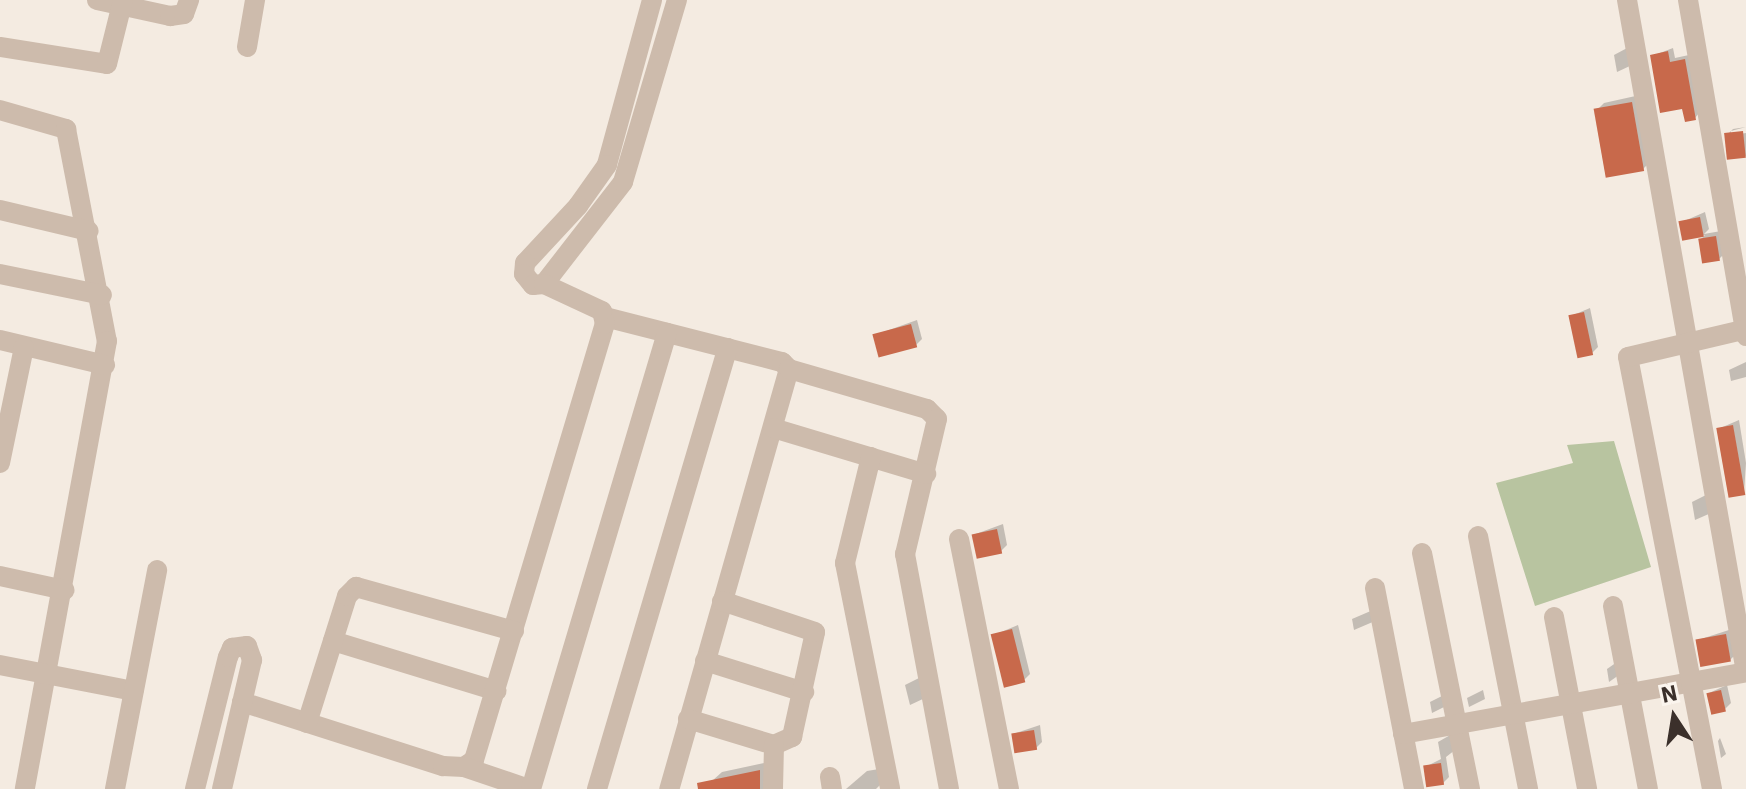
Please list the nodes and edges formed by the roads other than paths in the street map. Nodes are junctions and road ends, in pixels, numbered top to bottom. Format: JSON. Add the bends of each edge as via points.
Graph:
{"nodes":[{"id":1,"x":97,"y":0,"type":"edge"},
{"id":2,"x":189,"y":0,"type":"edge"},
{"id":3,"x":255,"y":0,"type":"edge"},
{"id":4,"x":652,"y":0,"type":"edge"},
{"id":5,"x":677,"y":0,"type":"edge"},
{"id":6,"x":1627,"y":0,"type":"edge"},
{"id":7,"x":1688,"y":0,"type":"edge"},
{"id":8,"x":122,"y":3,"type":"edge"},
{"id":9,"x":0,"y":47,"type":"edge"},
{"id":10,"x":247,"y":47,"type":"dead end"},
{"id":11,"x":0,"y":110,"type":"edge"},
{"id":12,"x":0,"y":210,"type":"edge"},
{"id":13,"x":89,"y":231,"type":"junction"},
{"id":14,"x":0,"y":274,"type":"edge"},
{"id":15,"x":544,"y":284,"type":"junction"},
{"id":16,"x":102,"y":295,"type":"junction"},
{"id":17,"x":605,"y":317,"type":"junction"},
{"id":18,"x":1746,"y":331,"type":"edge"},
{"id":19,"x":667,"y":333,"type":"junction"},
{"id":20,"x":0,"y":340,"type":"edge"},
{"id":21,"x":1687,"y":340,"type":"junction"},
{"id":22,"x":24,"y":347,"type":"junction"},
{"id":23,"x":728,"y":348,"type":"junction"},
{"id":24,"x":105,"y":365,"type":"junction"},
{"id":25,"x":789,"y":369,"type":"junction"},
{"id":26,"x":4,"y":423,"type":"edge"},
{"id":27,"x":773,"y":428,"type":"junction"},
{"id":28,"x":871,"y":457,"type":"junction"},
{"id":29,"x":0,"y":463,"type":"edge"},
{"id":30,"x":926,"y":474,"type":"junction"},
{"id":31,"x":1478,"y":536,"type":"dead end"},
{"id":32,"x":959,"y":539,"type":"dead end"},
{"id":33,"x":1422,"y":553,"type":"dead end"},
{"id":34,"x":157,"y":570,"type":"dead end"},
{"id":35,"x":0,"y":576,"type":"edge"},
{"id":36,"x":1375,"y":588,"type":"dead end"},
{"id":37,"x":64,"y":590,"type":"junction"},
{"id":38,"x":722,"y":601,"type":"junction"},
{"id":39,"x":1613,"y":606,"type":"dead end"},
{"id":40,"x":1554,"y":617,"type":"dead end"},
{"id":41,"x":514,"y":631,"type":"junction"},
{"id":42,"x":333,"y":641,"type":"junction"},
{"id":43,"x":705,"y":661,"type":"junction"},
{"id":44,"x":0,"y":665,"type":"edge"},
{"id":45,"x":1746,"y":672,"type":"edge"},
{"id":46,"x":47,"y":675,"type":"junction"},
{"id":47,"x":1691,"y":681,"type":"junction"},
{"id":48,"x":134,"y":691,"type":"junction"},
{"id":49,"x":497,"y":691,"type":"junction"},
{"id":50,"x":804,"y":692,"type":"junction"},
{"id":51,"x":1630,"y":692,"type":"junction"},
{"id":52,"x":242,"y":702,"type":"junction"},
{"id":53,"x":1570,"y":703,"type":"junction"},
{"id":54,"x":1513,"y":714,"type":"junction"},
{"id":55,"x":688,"y":719,"type":"junction"},
{"id":56,"x":307,"y":723,"type":"junction"},
{"id":57,"x":1457,"y":725,"type":"junction"},
{"id":58,"x":1403,"y":734,"type":"junction"},
{"id":59,"x":774,"y":745,"type":"junction"},
{"id":60,"x":464,"y":767,"type":"junction"},
{"id":61,"x":25,"y":789,"type":"edge"},
{"id":62,"x":115,"y":789,"type":"edge"},
{"id":63,"x":195,"y":789,"type":"edge"},
{"id":64,"x":222,"y":789,"type":"edge"},
{"id":65,"x":530,"y":789,"type":"edge"},
{"id":66,"x":597,"y":789,"type":"edge"},
{"id":67,"x":669,"y":789,"type":"edge"},
{"id":68,"x":773,"y":789,"type":"edge"},
{"id":69,"x":890,"y":789,"type":"edge"},
{"id":70,"x":949,"y":789,"type":"edge"},
{"id":71,"x":1009,"y":789,"type":"edge"},
{"id":72,"x":1414,"y":789,"type":"edge"},
{"id":73,"x":1470,"y":789,"type":"edge"},
{"id":74,"x":1528,"y":789,"type":"edge"},
{"id":75,"x":1587,"y":789,"type":"edge"},
{"id":76,"x":1648,"y":789,"type":"edge"},
{"id":77,"x":1712,"y":789,"type":"edge"}],
"edges":[{"from":1,"to":8,"type":"street"},
{"from":2,"to":8,"type":"street","via":[[178,15]]},
{"from":3,"to":10,"type":"street"},
{"from":4,"to":15,"type":"street","via":[[603,175],[525,263],[528,281]]},
{"from":5,"to":15,"type":"street","via":[[623,182]]},
{"from":6,"to":21,"type":"street"},
{"from":7,"to":18,"type":"street"},
{"from":8,"to":9,"type":"street","via":[[107,64]]},
{"from":11,"to":13,"type":"street","via":[[66,129]]},
{"from":12,"to":13,"type":"street"},
{"from":13,"to":16,"type":"street"},
{"from":14,"to":16,"type":"street"},
{"from":15,"to":17,"type":"street"},
{"from":16,"to":24,"type":"street"},
{"from":17,"to":19,"type":"street"},
{"from":17,"to":41,"type":"street"},
{"from":18,"to":21,"type":"street"},
{"from":19,"to":23,"type":"street"},
{"from":19,"to":65,"type":"street"},
{"from":20,"to":22,"type":"street"},
{"from":21,"to":45,"type":"street"},
{"from":21,"to":47,"type":"street","via":[[1628,357]]},
{"from":22,"to":24,"type":"street"},
{"from":22,"to":26,"type":"street"},
{"from":23,"to":25,"type":"street","via":[[782,362]]},
{"from":23,"to":66,"type":"street"},
{"from":24,"to":37,"type":"street"},
{"from":25,"to":27,"type":"street"},
{"from":25,"to":30,"type":"street","via":[[934,413],[937,427]]},
{"from":26,"to":29,"type":"street"},
{"from":27,"to":28,"type":"street"},
{"from":27,"to":38,"type":"street"},
{"from":28,"to":30,"type":"street"},
{"from":28,"to":69,"type":"street","via":[[845,563]]},
{"from":30,"to":70,"type":"street","via":[[905,554]]},
{"from":31,"to":54,"type":"street"},
{"from":32,"to":71,"type":"street"},
{"from":33,"to":57,"type":"street"},
{"from":34,"to":48,"type":"street"},
{"from":35,"to":37,"type":"street"},
{"from":36,"to":58,"type":"street"},
{"from":37,"to":46,"type":"street"},
{"from":38,"to":43,"type":"street"},
{"from":38,"to":50,"type":"street","via":[[815,632]]},
{"from":39,"to":51,"type":"street"},
{"from":40,"to":53,"type":"street"},
{"from":41,"to":42,"type":"street","via":[[363,586],[347,596]]},
{"from":41,"to":49,"type":"street"},
{"from":42,"to":49,"type":"street"},
{"from":42,"to":56,"type":"street"},
{"from":43,"to":50,"type":"street"},
{"from":43,"to":55,"type":"street"},
{"from":44,"to":46,"type":"street"},
{"from":45,"to":47,"type":"street"},
{"from":46,"to":48,"type":"street"},
{"from":46,"to":61,"type":"street"},
{"from":47,"to":51,"type":"street"},
{"from":47,"to":77,"type":"street"},
{"from":48,"to":62,"type":"street"},
{"from":49,"to":60,"type":"street","via":[[478,754]]},
{"from":50,"to":59,"type":"street","via":[[792,737]]},
{"from":51,"to":53,"type":"street"},
{"from":51,"to":76,"type":"street"},
{"from":52,"to":56,"type":"street"},
{"from":52,"to":63,"type":"street","via":[[252,653],[239,645],[228,657]]},
{"from":52,"to":64,"type":"street"},
{"from":53,"to":54,"type":"street"},
{"from":53,"to":75,"type":"street"},
{"from":54,"to":57,"type":"street"},
{"from":54,"to":74,"type":"street"},
{"from":55,"to":59,"type":"street"},
{"from":55,"to":67,"type":"street"},
{"from":56,"to":60,"type":"street","via":[[443,766]]},
{"from":57,"to":58,"type":"street"},
{"from":57,"to":73,"type":"street"},
{"from":58,"to":72,"type":"street"},
{"from":59,"to":68,"type":"street"},
{"from":60,"to":65,"type":"street"}]}
